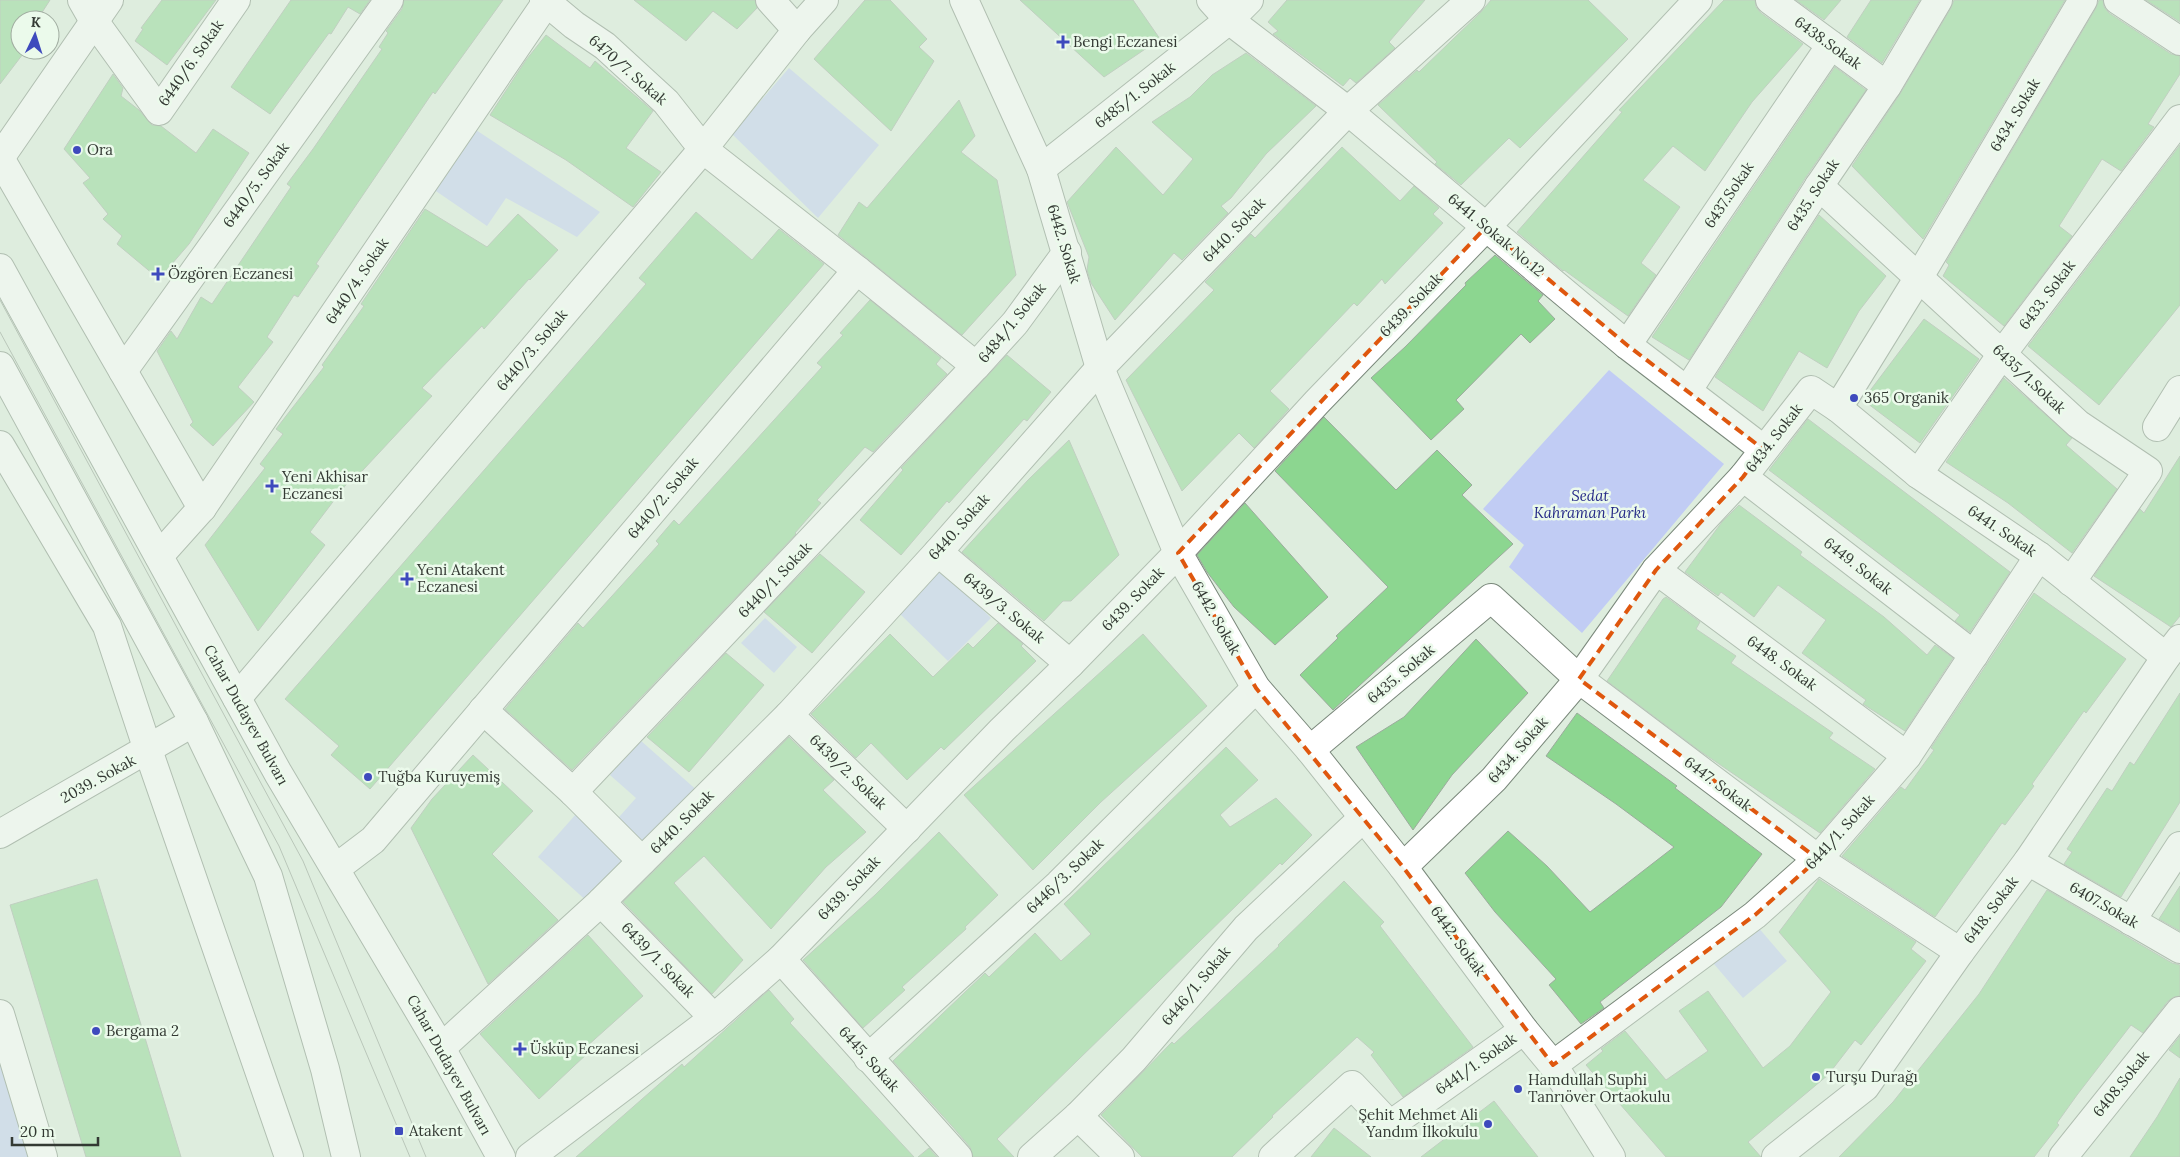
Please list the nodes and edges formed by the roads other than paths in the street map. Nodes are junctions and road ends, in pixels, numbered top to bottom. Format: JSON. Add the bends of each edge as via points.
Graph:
{"nodes":[{"id":1,"x":236,"y":0,"type":"edge"},
{"id":2,"x":389,"y":0,"type":"edge"},
{"id":3,"x":770,"y":0,"type":"edge"},
{"id":4,"x":824,"y":0,"type":"edge"},
{"id":5,"x":964,"y":0,"type":"edge"},
{"id":6,"x":1211,"y":0,"type":"edge"},
{"id":7,"x":1249,"y":0,"type":"edge"},
{"id":8,"x":1470,"y":0,"type":"edge"},
{"id":9,"x":1698,"y":0,"type":"edge"},
{"id":10,"x":1770,"y":0,"type":"edge"},
{"id":11,"x":1938,"y":0,"type":"edge"},
{"id":12,"x":2083,"y":0,"type":"edge"},
{"id":13,"x":2118,"y":0,"type":"edge"},
{"id":14,"x":546,"y":1,"type":"edge"},
{"id":15,"x":95,"y":7,"type":"edge"},
{"id":16,"x":1230,"y":20,"type":"junction"},
{"id":17,"x":797,"y":30,"type":"junction"},
{"id":18,"x":2180,"y":41,"type":"edge"},
{"id":19,"x":1831,"y":45,"type":"junction"},
{"id":20,"x":1886,"y":86,"type":"junction"},
{"id":21,"x":1348,"y":111,"type":"junction"},
{"id":22,"x":2180,"y":119,"type":"edge"},
{"id":23,"x":703,"y":149,"type":"junction"},
{"id":24,"x":0,"y":158,"type":"edge"},
{"id":25,"x":1041,"y":169,"type":"junction"},
{"id":26,"x":1819,"y":186,"type":"junction"},
{"id":27,"x":1486,"y":227,"type":"junction"},
{"id":28,"x":1068,"y":252,"type":"junction"},
{"id":29,"x":0,"y":268,"type":"edge"},
{"id":30,"x":857,"y":270,"type":"junction"},
{"id":31,"x":1919,"y":277,"type":"junction"},
{"id":32,"x":1627,"y":344,"type":"junction"},
{"id":33,"x":2002,"y":354,"type":"junction"},
{"id":34,"x":0,"y":366,"type":"edge"},
{"id":35,"x":976,"y":366,"type":"junction"},
{"id":36,"x":1100,"y":368,"type":"junction"},
{"id":37,"x":123,"y":371,"type":"junction"},
{"id":38,"x":1688,"y":390,"type":"junction"},
{"id":39,"x":2180,"y":390,"type":"edge"},
{"id":40,"x":1838,"y":408,"type":"junction"},
{"id":41,"x":2157,"y":427,"type":"dead end"},
{"id":42,"x":0,"y":445,"type":"edge"},
{"id":43,"x":1763,"y":449,"type":"junction"},
{"id":44,"x":1918,"y":474,"type":"junction"},
{"id":45,"x":1743,"y":477,"type":"junction"},
{"id":46,"x":202,"y":508,"type":"junction"},
{"id":47,"x":938,"y":552,"type":"junction"},
{"id":48,"x":1178,"y":553,"type":"junction"},
{"id":49,"x":159,"y":556,"type":"junction"},
{"id":50,"x":2039,"y":556,"type":"junction"},
{"id":51,"x":1656,"y":570,"type":"junction"},
{"id":52,"x":2071,"y":582,"type":"junction"},
{"id":53,"x":1492,"y":598,"type":"joint"},
{"id":54,"x":2173,"y":648,"type":"edge"},
{"id":55,"x":1974,"y":655,"type":"junction"},
{"id":56,"x":1070,"y":664,"type":"junction"},
{"id":57,"x":1579,"y":679,"type":"junction"},
{"id":58,"x":1256,"y":688,"type":"junction"},
{"id":59,"x":237,"y":698,"type":"junction"},
{"id":60,"x":483,"y":710,"type":"junction"},
{"id":61,"x":789,"y":715,"type":"junction"},
{"id":62,"x":194,"y":722,"type":"junction"},
{"id":63,"x":148,"y":750,"type":"junction"},
{"id":64,"x":1310,"y":750,"type":"junction"},
{"id":65,"x":1908,"y":756,"type":"junction"},
{"id":66,"x":572,"y":792,"type":"junction"},
{"id":67,"x":1363,"y":818,"type":"junction"},
{"id":68,"x":907,"y":829,"type":"junction"},
{"id":69,"x":0,"y":834,"type":"edge"},
{"id":70,"x":2180,"y":846,"type":"edge"},
{"id":71,"x":1818,"y":859,"type":"junction"},
{"id":72,"x":642,"y":861,"type":"junction"},
{"id":73,"x":2028,"y":861,"type":"junction"},
{"id":74,"x":1403,"y":867,"type":"junction"},
{"id":75,"x":336,"y":868,"type":"junction"},
{"id":76,"x":602,"y":902,"type":"junction"},
{"id":77,"x":2131,"y":921,"type":"junction"},
{"id":78,"x":2180,"y":949,"type":"edge"},
{"id":79,"x":1960,"y":952,"type":"junction"},
{"id":80,"x":781,"y":959,"type":"junction"},
{"id":81,"x":2180,"y":1011,"type":"edge"},
{"id":82,"x":0,"y":1014,"type":"edge"},
{"id":83,"x":714,"y":1018,"type":"junction"},
{"id":84,"x":1524,"y":1030,"type":"junction"},
{"id":85,"x":441,"y":1048,"type":"junction"},
{"id":86,"x":868,"y":1058,"type":"junction"},
{"id":87,"x":1552,"y":1066,"type":"junction"},
{"id":88,"x":1078,"y":1116,"type":"junction"},
{"id":89,"x":43,"y":1157,"type":"edge"},
{"id":90,"x":289,"y":1157,"type":"edge"},
{"id":91,"x":346,"y":1157,"type":"edge"},
{"id":92,"x":501,"y":1157,"type":"edge"},
{"id":93,"x":530,"y":1157,"type":"edge"},
{"id":94,"x":958,"y":1157,"type":"edge"},
{"id":95,"x":1032,"y":1157,"type":"edge"},
{"id":96,"x":1120,"y":1157,"type":"edge"},
{"id":97,"x":1273,"y":1157,"type":"edge"},
{"id":98,"x":1611,"y":1157,"type":"edge"},
{"id":99,"x":1776,"y":1157,"type":"edge"},
{"id":100,"x":2062,"y":1157,"type":"edge"}],
"edges":[{"from":1,"to":15,"type":"street","name":"6440/6. Sokak","via":[[159,111]]},
{"from":2,"to":37,"type":"street","name":"6440/5. Sokak"},
{"from":3,"to":17,"type":"street"},
{"from":4,"to":17,"type":"street","name":"6440/3. Sokak"},
{"from":5,"to":25,"type":"street","name":"6442. Sokak"},
{"from":6,"to":16,"type":"street"},
{"from":7,"to":16,"type":"street","name":"6485/1. Sokak"},
{"from":8,"to":21,"type":"street","name":"6440. Sokak"},
{"from":9,"to":27,"type":"street","name":"6439. Sokak"},
{"from":10,"to":19,"type":"street","name":"6438.Sokak"},
{"from":11,"to":20,"type":"street","name":"6435. Sokak"},
{"from":12,"to":31,"type":"street","name":"6434. Sokak"},
{"from":13,"to":18,"type":"street"},
{"from":14,"to":23,"type":"street","name":"6470/7. Sokak","via":[[605,46],[666,102]]},
{"from":14,"to":46,"type":"street","name":"6440/4. Sokak"},
{"from":15,"to":24,"type":"street"},
{"from":16,"to":21,"type":"street","name":"6441. Sokak No.12"},
{"from":16,"to":25,"type":"street","name":"6485/1. Sokak"},
{"from":17,"to":23,"type":"street","name":"6440/3. Sokak"},
{"from":19,"to":20,"type":"street","name":"6438.Sokak"},
{"from":19,"to":32,"type":"street","name":"6437.Sokak"},
{"from":20,"to":26,"type":"street","name":"6435. Sokak"},
{"from":21,"to":27,"type":"street","name":"6441. Sokak No.12"},
{"from":21,"to":36,"type":"street","name":"6440. Sokak"},
{"from":22,"to":33,"type":"street","name":"6433. Sokak"},
{"from":23,"to":30,"type":"street"},
{"from":23,"to":59,"type":"street","name":"6440/3. Sokak"},
{"from":24,"to":37,"type":"street"},
{"from":25,"to":28,"type":"street","name":"6442. Sokak"},
{"from":26,"to":31,"type":"street","name":"6435/1.Sokak"},
{"from":26,"to":38,"type":"street","name":"6435. Sokak"},
{"from":27,"to":32,"type":"street","name":"6441. Sokak No.12"},
{"from":27,"to":48,"type":"street","name":"6439. Sokak","via":[[1317,402]]},
{"from":28,"to":35,"type":"street","name":"6484/1. Sokak","via":[[1015,323]]},
{"from":28,"to":36,"type":"street","name":"6442. Sokak"},
{"from":29,"to":49,"type":"street","name":"Cahar Dudayev Bulvarı"},
{"from":30,"to":35,"type":"street","name":"6484/1. Sokak"},
{"from":30,"to":60,"type":"street","name":"6440/2. Sokak"},
{"from":31,"to":33,"type":"street","name":"6435/1.Sokak"},
{"from":31,"to":40,"type":"street","name":"6434. Sokak"},
{"from":32,"to":38,"type":"street","name":"6441. Sokak No.12"},
{"from":33,"to":44,"type":"street","name":"6433. Sokak"},
{"from":33,"to":52,"type":"street","name":"6435/1.Sokak","via":[[2078,424],[2148,470]]},
{"from":34,"to":62,"type":"street"},
{"from":35,"to":66,"type":"street","name":"6440/1. Sokak"},
{"from":36,"to":47,"type":"street","name":"6440. Sokak"},
{"from":36,"to":48,"type":"street","name":"6442. Sokak"},
{"from":37,"to":46,"type":"street"},
{"from":38,"to":43,"type":"street","name":"6441. Sokak No.12"},
{"from":39,"to":41,"type":"street"},
{"from":40,"to":43,"type":"street","name":"6434. Sokak","via":[[1811,390]]},
{"from":40,"to":44,"type":"street","name":"6441. Sokak"},
{"from":42,"to":63,"type":"street","via":[[108,626]]},
{"from":43,"to":45,"type":"street","name":"6434. Sokak"},
{"from":44,"to":50,"type":"street","name":"6441. Sokak"},
{"from":45,"to":51,"type":"street","name":"6434. Sokak"},
{"from":45,"to":55,"type":"street","name":"6449. Sokak"},
{"from":46,"to":49,"type":"street","name":"6440/4. Sokak"},
{"from":47,"to":56,"type":"street","name":"6439/3. Sokak"},
{"from":47,"to":61,"type":"street","name":"6440. Sokak"},
{"from":48,"to":56,"type":"street","name":"6439. Sokak"},
{"from":48,"to":58,"type":"street","name":"6442. Sokak"},
{"from":49,"to":59,"type":"street","name":"Cahar Dudayev Bulvarı"},
{"from":50,"to":52,"type":"street","name":"6441. Sokak"},
{"from":50,"to":55,"type":"street","name":"6441/1. Sokak"},
{"from":51,"to":57,"type":"street","name":"6434. Sokak"},
{"from":51,"to":65,"type":"street","name":"6448. Sokak"},
{"from":52,"to":54,"type":"street","name":"6441. Sokak"},
{"from":53,"to":57,"type":"street","name":"6447. Sokak"},
{"from":53,"to":64,"type":"street","name":"6435. Sokak"},
{"from":54,"to":73,"type":"street","name":"6418. Sokak"},
{"from":55,"to":65,"type":"street","name":"6441/1. Sokak"},
{"from":56,"to":68,"type":"street","name":"6439. Sokak"},
{"from":57,"to":71,"type":"street","name":"6447. Sokak"},
{"from":57,"to":74,"type":"street","name":"6434. Sokak","via":[[1494,779]]},
{"from":58,"to":64,"type":"street","name":"6442. Sokak"},
{"from":58,"to":86,"type":"street","name":"6446/3. Sokak","via":[[1059,884]]},
{"from":59,"to":75,"type":"street","name":"Cahar Dudayev Bulvarı"},
{"from":60,"to":66,"type":"street"},
{"from":60,"to":75,"type":"street","name":"6440/2. Sokak","via":[[373,840]]},
{"from":61,"to":68,"type":"street","name":"6439/2. Sokak"},
{"from":61,"to":72,"type":"street","name":"6440. Sokak"},
{"from":62,"to":63,"type":"street","name":"2039. Sokak"},
{"from":62,"to":91,"type":"street","via":[[268,876],[325,1069]]},
{"from":63,"to":69,"type":"street","name":"2039. Sokak"},
{"from":63,"to":90,"type":"street"},
{"from":64,"to":67,"type":"street","name":"6442. Sokak"},
{"from":65,"to":71,"type":"street","name":"6441/1. Sokak"},
{"from":66,"to":72,"type":"street"},
{"from":67,"to":74,"type":"street","name":"6442. Sokak"},
{"from":67,"to":88,"type":"street","name":"6446/1. Sokak","via":[[1246,928],[1134,1059]]},
{"from":68,"to":80,"type":"street","name":"6439. Sokak"},
{"from":70,"to":77,"type":"street"},
{"from":71,"to":79,"type":"street","name":"6447. Sokak"},
{"from":71,"to":87,"type":"street","name":"6441/1. Sokak","via":[[1755,915]]},
{"from":72,"to":76,"type":"street","name":"6440. Sokak"},
{"from":73,"to":77,"type":"street","name":"6407.Sokak"},
{"from":73,"to":79,"type":"street","name":"6418. Sokak"},
{"from":74,"to":84,"type":"street","name":"6442. Sokak"},
{"from":75,"to":85,"type":"street","name":"Cahar Dudayev Bulvarı"},
{"from":76,"to":83,"type":"street","name":"6439/1. Sokak"},
{"from":76,"to":85,"type":"street","name":"6440. Sokak"},
{"from":77,"to":78,"type":"street","name":"6407.Sokak"},
{"from":79,"to":99,"type":"street","name":"6418. Sokak","via":[[1865,1087]]},
{"from":80,"to":83,"type":"street","name":"6439. Sokak"},
{"from":80,"to":86,"type":"street","name":"6445. Sokak"},
{"from":81,"to":100,"type":"street","name":"6408.Sokak"},
{"from":82,"to":89,"type":"street"},
{"from":83,"to":93,"type":"street","name":"6439. Sokak"},
{"from":84,"to":87,"type":"street","name":"6442. Sokak"},
{"from":84,"to":97,"type":"street","name":"6441/1. Sokak","via":[[1390,1126],[1352,1084]]},
{"from":85,"to":92,"type":"street","name":"Cahar Dudayev Bulvarı"},
{"from":86,"to":94,"type":"street","name":"6445. Sokak"},
{"from":87,"to":98,"type":"street","name":"6442. Sokak"},
{"from":88,"to":95,"type":"street","name":"6446/1. Sokak"},
{"from":88,"to":96,"type":"street"}]}
